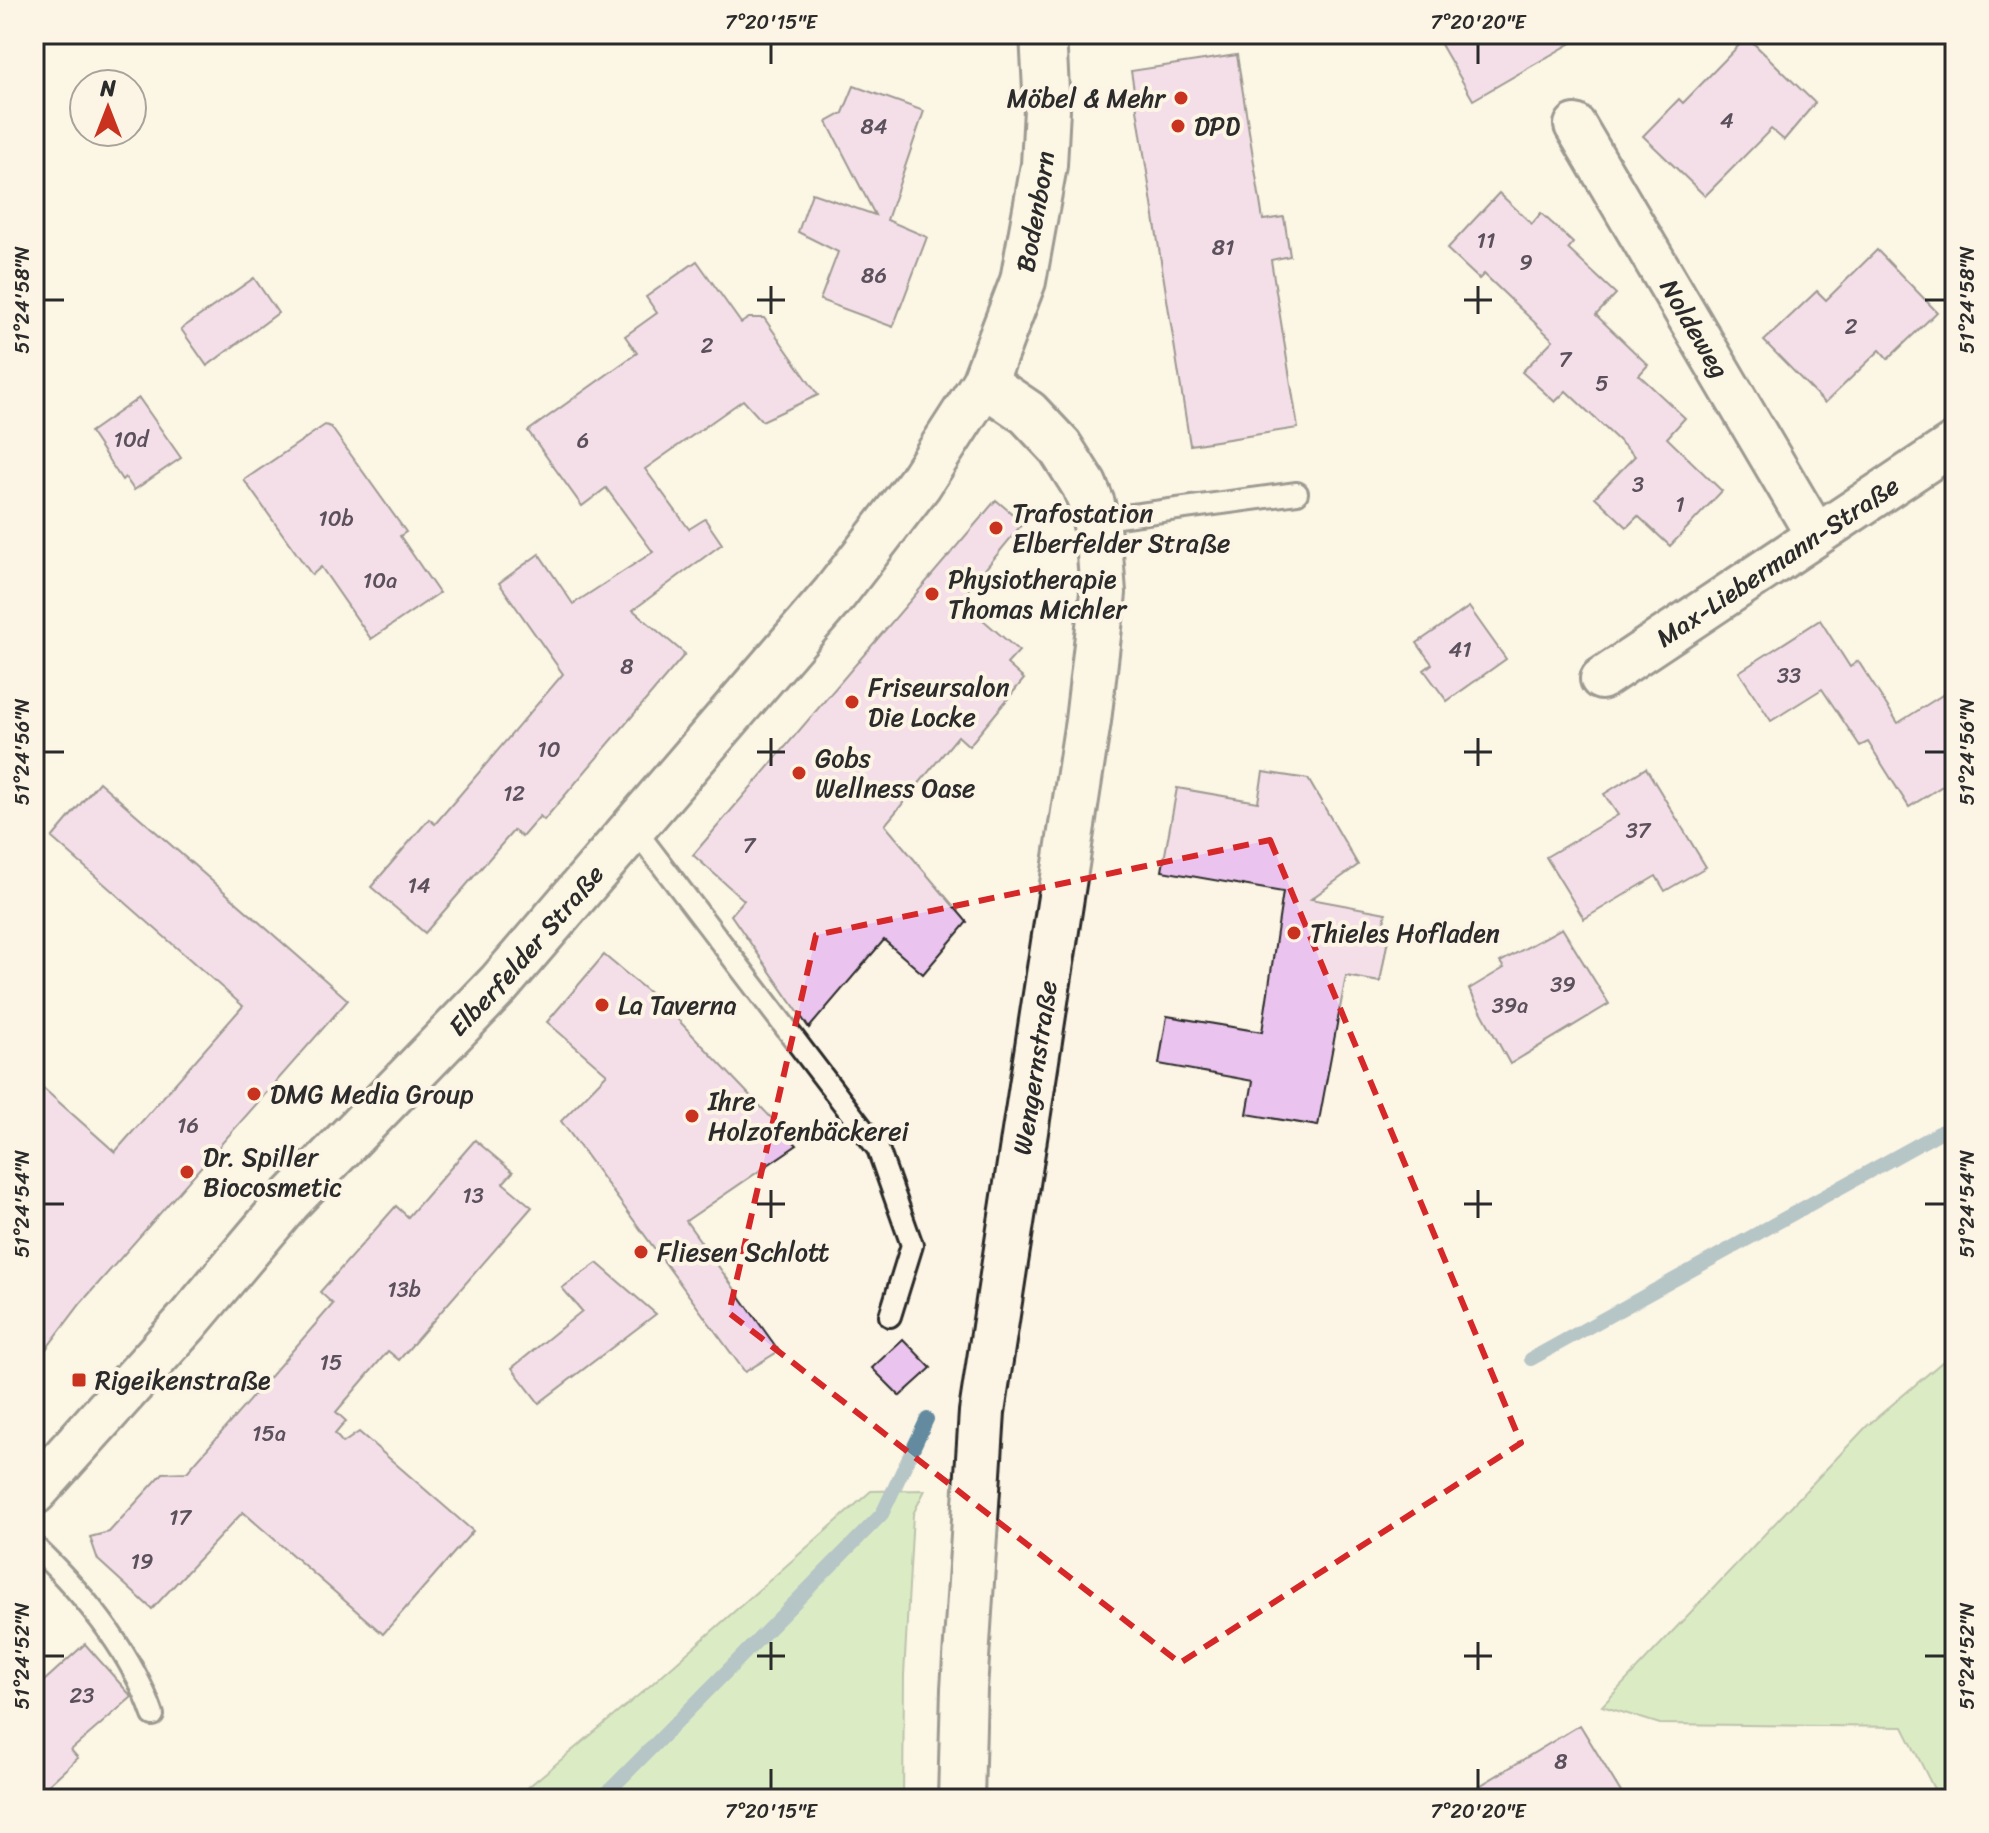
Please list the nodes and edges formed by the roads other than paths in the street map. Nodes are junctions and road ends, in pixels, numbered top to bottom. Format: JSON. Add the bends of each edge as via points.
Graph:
{"nodes":[{"id":1,"x":1043,"y":34,"type":"edge"},
{"id":2,"x":1575,"y":125,"type":"dead end"},
{"id":3,"x":984,"y":383,"type":"junction"},
{"id":4,"x":1955,"y":443,"type":"edge"},
{"id":5,"x":1297,"y":493,"type":"dead end"},
{"id":6,"x":1095,"y":520,"type":"junction"},
{"id":7,"x":1815,"y":533,"type":"junction"},
{"id":8,"x":1601,"y":679,"type":"dead end"},
{"id":9,"x":633,"y":827,"type":"junction"},
{"id":10,"x":890,"y":1316,"type":"dead end"},
{"id":11,"x":34,"y":1492,"type":"edge"},
{"id":12,"x":34,"y":1546,"type":"edge"},
{"id":13,"x":153,"y":1715,"type":"dead end"},
{"id":14,"x":961,"y":1799,"type":"edge"}],
"edges":[{"from":1,"to":3,"type":"main road","name":"Bodenborn","via":[[1047,109],[1035,223],[1023,281]]},
{"from":2,"to":7,"type":"street","name":"Noldeweg"},
{"from":3,"to":6,"type":"main road","name":"Wengernstraße","via":[[1028,413],[1060,447],[1084,485]]},
{"from":3,"to":9,"type":"main road","name":"Elberfelder Straße","via":[[919,484],[835,593]]},
{"from":4,"to":7,"type":"street","name":"Max-Liebermann-Straße"},
{"from":5,"to":6,"type":"lane"},
{"from":6,"to":14,"type":"main road","name":"Wengernstraße","via":[[1103,593],[1099,642],[982,1412]]},
{"from":7,"to":8,"type":"street","name":"Max-Liebermann-Straße"},
{"from":9,"to":10,"type":"lane","via":[[878,1149],[912,1245]]},
{"from":9,"to":11,"type":"main road","name":"Elberfelder Straße","via":[[499,984],[288,1202]]},
{"from":12,"to":13,"type":"lane","via":[[69,1580],[142,1682]]}]}
